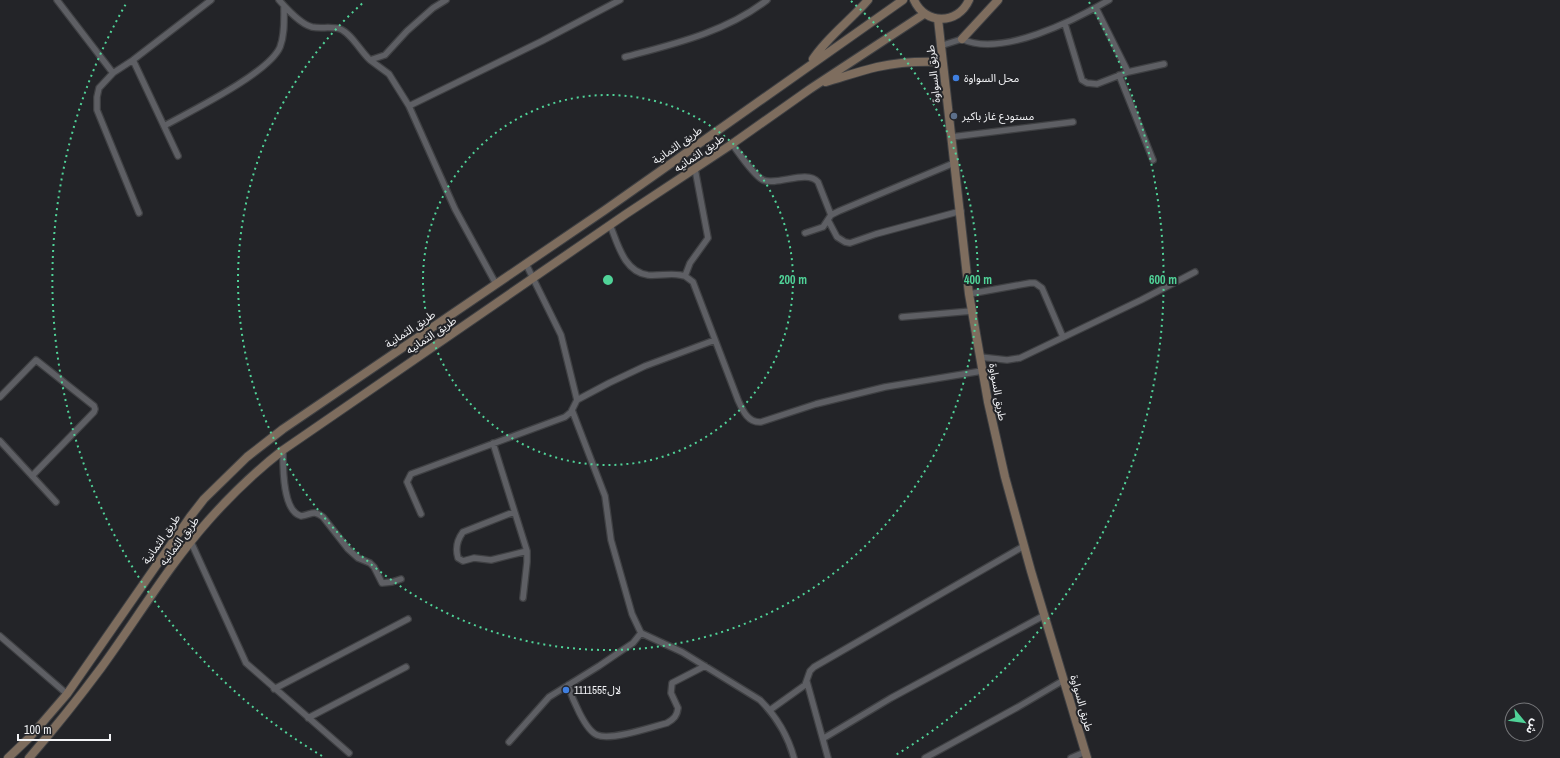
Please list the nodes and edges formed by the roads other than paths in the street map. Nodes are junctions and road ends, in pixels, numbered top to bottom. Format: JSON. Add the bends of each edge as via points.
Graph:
{"nodes":[{"id":1,"x":57,"y":0,"type":"edge"},
{"id":2,"x":211,"y":0,"type":"edge"},
{"id":3,"x":279,"y":0,"type":"edge"},
{"id":4,"x":446,"y":0,"type":"edge"},
{"id":5,"x":620,"y":0,"type":"edge"},
{"id":6,"x":767,"y":0,"type":"edge"},
{"id":7,"x":868,"y":0,"type":"edge"},
{"id":8,"x":902,"y":0,"type":"edge"},
{"id":9,"x":914,"y":0,"type":"edge"},
{"id":10,"x":969,"y":0,"type":"edge"},
{"id":11,"x":998,"y":0,"type":"edge"},
{"id":12,"x":1109,"y":0,"type":"edge"},
{"id":13,"x":284,"y":7,"type":"junction"},
{"id":14,"x":1096,"y":8,"type":"junction"},
{"id":15,"x":924,"y":14,"type":"junction"},
{"id":16,"x":938,"y":19,"type":"junction"},
{"id":17,"x":1065,"y":24,"type":"junction"},
{"id":18,"x":962,"y":39,"type":"junction"},
{"id":19,"x":940,"y":46,"type":"junction"},
{"id":20,"x":625,"y":57,"type":"dead end"},
{"id":21,"x":133,"y":60,"type":"junction"},
{"id":22,"x":370,"y":60,"type":"junction"},
{"id":23,"x":942,"y":62,"type":"junction"},
{"id":24,"x":1164,"y":64,"type":"dead end"},
{"id":25,"x":810,"y":65,"type":"junction"},
{"id":26,"x":1128,"y":72,"type":"junction"},
{"id":27,"x":113,"y":73,"type":"junction"},
{"id":28,"x":1119,"y":75,"type":"junction"},
{"id":29,"x":820,"y":83,"type":"junction"},
{"id":30,"x":409,"y":106,"type":"junction"},
{"id":31,"x":1073,"y":122,"type":"dead end"},
{"id":32,"x":164,"y":126,"type":"junction"},
{"id":33,"x":951,"y":137,"type":"junction"},
{"id":34,"x":732,"y":144,"type":"junction"},
{"id":35,"x":178,"y":156,"type":"dead end"},
{"id":36,"x":1153,"y":160,"type":"dead end"},
{"id":37,"x":954,"y":164,"type":"junction"},
{"id":38,"x":695,"y":168,"type":"junction"},
{"id":39,"x":961,"y":211,"type":"junction"},
{"id":40,"x":139,"y":213,"type":"dead end"},
{"id":41,"x":829,"y":217,"type":"junction"},
{"id":42,"x":610,"y":225,"type":"junction"},
{"id":43,"x":805,"y":233,"type":"dead end"},
{"id":44,"x":526,"y":264,"type":"junction"},
{"id":45,"x":1195,"y":272,"type":"dead end"},
{"id":46,"x":685,"y":276,"type":"junction"},
{"id":47,"x":533,"y":278,"type":"junction"},
{"id":48,"x":496,"y":284,"type":"junction"},
{"id":49,"x":970,"y":294,"type":"junction"},
{"id":50,"x":972,"y":311,"type":"junction"},
{"id":51,"x":902,"y":317,"type":"dead end"},
{"id":52,"x":1063,"y":337,"type":"junction"},
{"id":53,"x":715,"y":340,"type":"junction"},
{"id":54,"x":980,"y":356,"type":"junction"},
{"id":55,"x":982,"y":371,"type":"junction"},
{"id":56,"x":0,"y":397,"type":"edge"},
{"id":57,"x":577,"y":400,"type":"junction"},
{"id":58,"x":572,"y":410,"type":"junction"},
{"id":59,"x":0,"y":441,"type":"edge"},
{"id":60,"x":493,"y":444,"type":"junction"},
{"id":61,"x":283,"y":450,"type":"junction"},
{"id":62,"x":32,"y":476,"type":"junction"},
{"id":63,"x":56,"y":502,"type":"dead end"},
{"id":64,"x":514,"y":512,"type":"junction"},
{"id":65,"x":420,"y":514,"type":"dead end"},
{"id":66,"x":191,"y":542,"type":"junction"},
{"id":67,"x":1024,"y":546,"type":"junction"},
{"id":68,"x":527,"y":551,"type":"junction"},
{"id":69,"x":401,"y":579,"type":"dead end"},
{"id":70,"x":523,"y":598,"type":"dead end"},
{"id":71,"x":1045,"y":615,"type":"junction"},
{"id":72,"x":408,"y":619,"type":"dead end"},
{"id":73,"x":641,"y":633,"type":"junction"},
{"id":74,"x":0,"y":636,"type":"edge"},
{"id":75,"x":705,"y":666,"type":"junction"},
{"id":76,"x":406,"y":667,"type":"dead end"},
{"id":77,"x":1064,"y":680,"type":"junction"},
{"id":78,"x":807,"y":682,"type":"junction"},
{"id":79,"x":568,"y":685,"type":"junction"},
{"id":80,"x":274,"y":688,"type":"junction"},
{"id":81,"x":67,"y":694,"type":"junction"},
{"id":82,"x":770,"y":710,"type":"junction"},
{"id":83,"x":308,"y":718,"type":"junction"},
{"id":84,"x":824,"y":738,"type":"junction"},
{"id":85,"x":509,"y":742,"type":"dead end"},
{"id":86,"x":349,"y":753,"type":"dead end"},
{"id":87,"x":1086,"y":755,"type":"edge"},
{"id":88,"x":8,"y":758,"type":"edge"},
{"id":89,"x":29,"y":758,"type":"edge"},
{"id":90,"x":794,"y":758,"type":"edge"},
{"id":91,"x":828,"y":758,"type":"edge"},
{"id":92,"x":925,"y":758,"type":"edge"},
{"id":93,"x":1071,"y":758,"type":"edge"}],
"edges":[{"from":1,"to":27,"type":"street"},
{"from":2,"to":21,"type":"street"},
{"from":3,"to":13,"type":"street"},
{"from":4,"to":22,"type":"street","via":[[407,31],[385,55]]},
{"from":5,"to":30,"type":"street"},
{"from":6,"to":20,"type":"street","via":[[736,20],[713,30]]},
{"from":7,"to":25,"type":"street","via":[[824,45]]},
{"from":8,"to":25,"type":"street","name":"طريق الثمانية"},
{"from":9,"to":15,"type":"street"},
{"from":10,"to":16,"type":"street","via":[[959,13],[946,19]]},
{"from":11,"to":18,"type":"street"},
{"from":12,"to":14,"type":"street"},
{"from":13,"to":22,"type":"street","via":[[312,27],[341,29]]},
{"from":13,"to":32,"type":"street","via":[[280,47],[263,68]]},
{"from":14,"to":17,"type":"street"},
{"from":14,"to":26,"type":"street"},
{"from":15,"to":16,"type":"street"},
{"from":15,"to":29,"type":"street","name":"طريق الثمانيه"},
{"from":16,"to":19,"type":"street","name":"طريق السواوة"},
{"from":17,"to":18,"type":"street","via":[[1033,36],[1005,42],[972,44]]},
{"from":17,"to":28,"type":"street","via":[[1084,82],[1097,84]]},
{"from":18,"to":19,"type":"street"},
{"from":19,"to":23,"type":"street","name":"طريق السواوة"},
{"from":21,"to":27,"type":"street"},
{"from":21,"to":32,"type":"street"},
{"from":22,"to":30,"type":"street","via":[[389,74]]},
{"from":23,"to":29,"type":"street","via":[[898,63]]},
{"from":23,"to":33,"type":"street","name":"طريق السواوة"},
{"from":24,"to":26,"type":"street"},
{"from":25,"to":44,"type":"street","name":"طريق الثمانية"},
{"from":26,"to":28,"type":"street"},
{"from":27,"to":40,"type":"street","via":[[99,88],[97,110]]},
{"from":28,"to":36,"type":"street"},
{"from":29,"to":34,"type":"street","name":"طريق الثمانيه"},
{"from":30,"to":48,"type":"street","via":[[455,209]]},
{"from":31,"to":33,"type":"street"},
{"from":32,"to":35,"type":"street"},
{"from":33,"to":37,"type":"street","name":"طريق السواوة"},
{"from":34,"to":38,"type":"street","name":"طريق الثمانيه"},
{"from":34,"to":41,"type":"street","via":[[761,179],[815,179]]},
{"from":37,"to":39,"type":"street","name":"طريق السواوة"},
{"from":37,"to":41,"type":"street"},
{"from":38,"to":42,"type":"street","name":"طريق الثمانيه"},
{"from":38,"to":46,"type":"street","via":[[708,238],[690,263]]},
{"from":39,"to":41,"type":"street","via":[[850,243],[837,237]]},
{"from":39,"to":49,"type":"street","name":"طريق السواوة"},
{"from":41,"to":43,"type":"street","via":[[824,227]]},
{"from":42,"to":46,"type":"street","via":[[624,258],[634,270],[647,275]]},
{"from":42,"to":47,"type":"street","name":"طريق الثمانيه"},
{"from":44,"to":47,"type":"street"},
{"from":44,"to":48,"type":"street","name":"طريق الثمانية"},
{"from":45,"to":52,"type":"street"},
{"from":46,"to":53,"type":"street","via":[[693,282]]},
{"from":47,"to":57,"type":"street","via":[[561,335]]},
{"from":47,"to":61,"type":"street","name":"طريق الثمانيه"},
{"from":48,"to":81,"type":"street","name":"طريق الثمانية","via":[[247,457],[204,499],[190,517]]},
{"from":49,"to":50,"type":"street","name":"طريق السواوة"},
{"from":49,"to":52,"type":"street","via":[[1030,283],[1038,284]]},
{"from":50,"to":51,"type":"street"},
{"from":50,"to":54,"type":"street","name":"طريق السواوة"},
{"from":52,"to":54,"type":"street","via":[[1013,360]]},
{"from":53,"to":55,"type":"street","via":[[743,409],[750,420],[757,422],[878,389]]},
{"from":53,"to":57,"type":"street","via":[[639,369]]},
{"from":54,"to":55,"type":"street","name":"طريق السواوة"},
{"from":55,"to":67,"type":"street","name":"طريق السواوة","via":[[996,440]]},
{"from":56,"to":62,"type":"street","via":[[36,360],[94,406],[94,412]]},
{"from":57,"to":58,"type":"street"},
{"from":58,"to":60,"type":"street","via":[[566,417]]},
{"from":58,"to":73,"type":"street","via":[[605,496],[611,540],[632,614]]},
{"from":59,"to":62,"type":"street"},
{"from":60,"to":64,"type":"street"},
{"from":60,"to":65,"type":"street","via":[[412,474],[407,482]]},
{"from":61,"to":66,"type":"street","name":"طريق الثمانيه","via":[[244,482]]},
{"from":61,"to":69,"type":"street","via":[[285,489],[295,513],[301,516],[314,512],[323,517],[348,549],[374,567],[382,583]]},
{"from":62,"to":63,"type":"street"},
{"from":64,"to":68,"type":"street"},
{"from":64,"to":68,"type":"street","via":[[463,532],[456,549],[458,558],[463,561],[474,558],[491,560]]},
{"from":66,"to":80,"type":"street","via":[[242,658]]},
{"from":66,"to":89,"type":"street","name":"طريق الثمانيه","via":[[100,670]]},
{"from":67,"to":71,"type":"street","name":"طريق السواوة"},
{"from":67,"to":78,"type":"street","via":[[817,665],[810,671]]},
{"from":68,"to":70,"type":"street"},
{"from":71,"to":77,"type":"street","name":"طريق السواوة"},
{"from":71,"to":84,"type":"street","via":[[891,698]]},
{"from":72,"to":80,"type":"street"},
{"from":73,"to":75,"type":"street"},
{"from":73,"to":79,"type":"street","via":[[633,643]]},
{"from":74,"to":81,"type":"street"},
{"from":75,"to":79,"type":"street","via":[[672,683],[671,693],[678,708],[676,717],[671,721],[614,736],[596,735],[592,731],[578,710]]},
{"from":75,"to":82,"type":"street","via":[[760,700]]},
{"from":76,"to":83,"type":"street"},
{"from":77,"to":87,"type":"street","name":"طريق السواوة"},
{"from":77,"to":92,"type":"street"},
{"from":78,"to":82,"type":"street"},
{"from":78,"to":84,"type":"street"},
{"from":79,"to":85,"type":"street","via":[[543,702]]},
{"from":80,"to":83,"type":"street"},
{"from":81,"to":88,"type":"street","name":"طريق الثمانية","via":[[39,728]]},
{"from":82,"to":90,"type":"street","via":[[786,735]]},
{"from":83,"to":86,"type":"street"},
{"from":84,"to":91,"type":"street"},
{"from":87,"to":93,"type":"street"}]}
